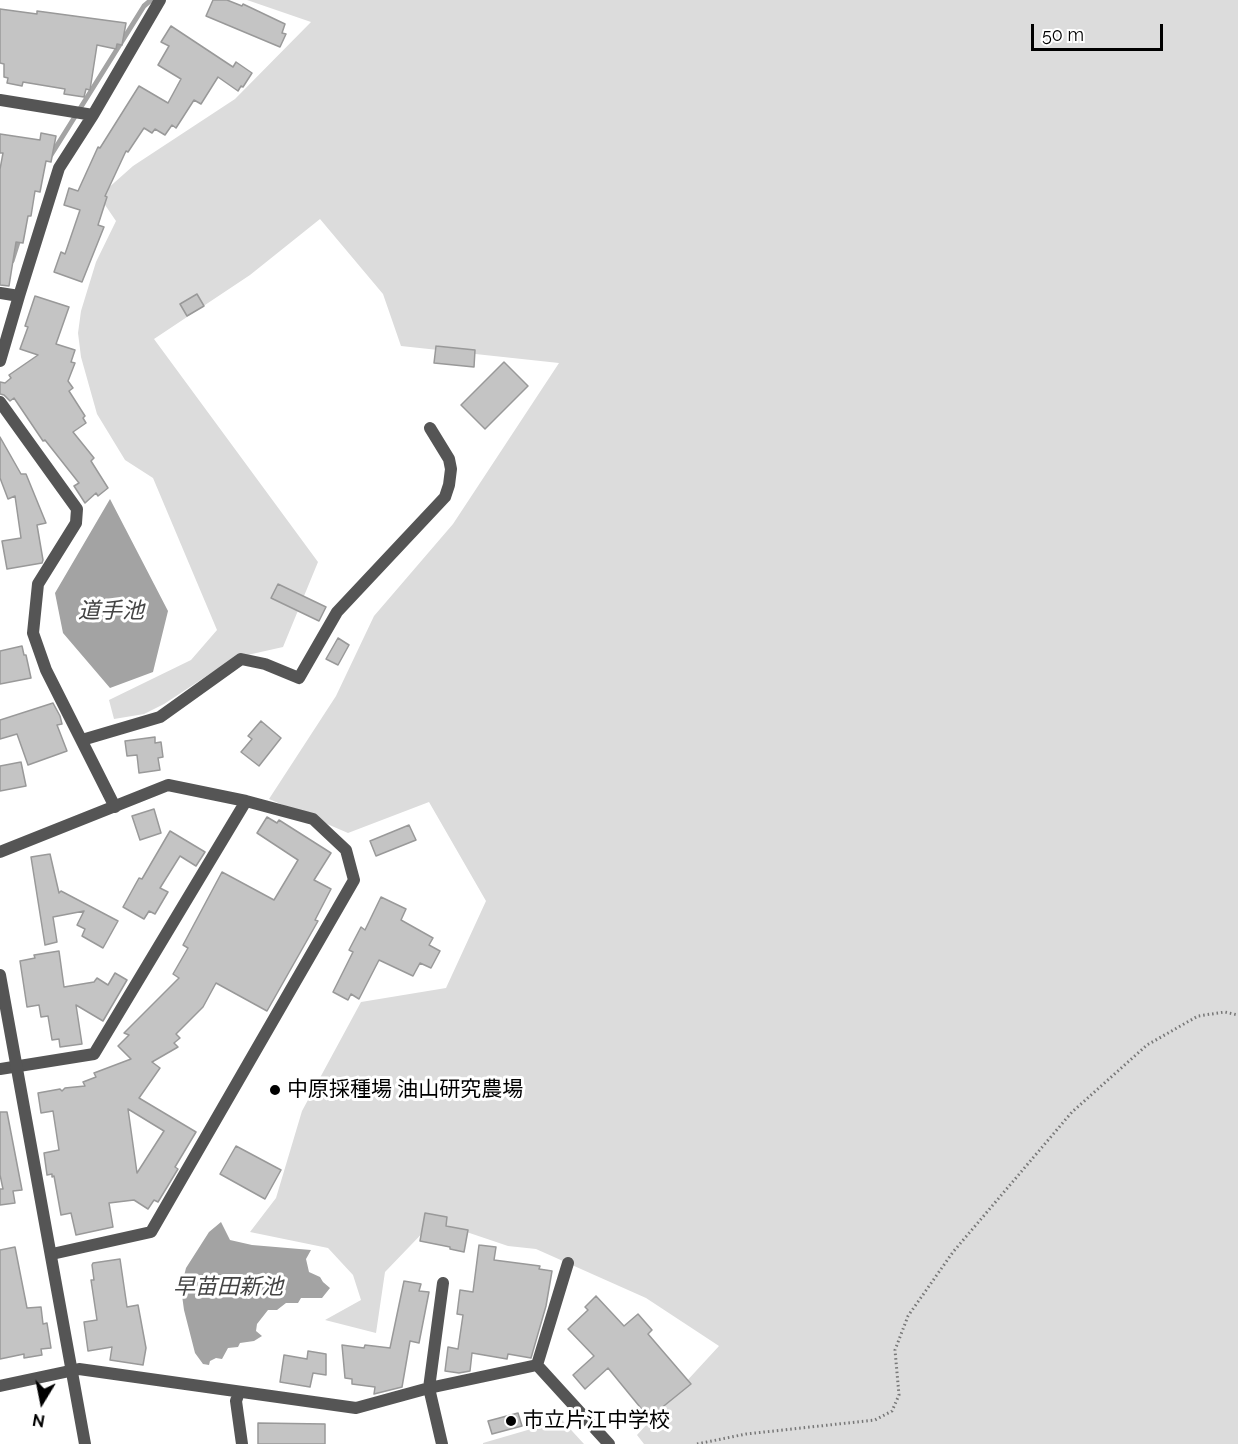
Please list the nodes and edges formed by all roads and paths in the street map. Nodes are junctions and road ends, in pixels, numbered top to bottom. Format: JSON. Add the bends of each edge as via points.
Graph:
{"nodes":[{"id":1,"x":160,"y":0,"type":"edge"},
{"id":2,"x":0,"y":100,"type":"edge"},
{"id":3,"x":93,"y":115,"type":"junction"},
{"id":4,"x":0,"y":293,"type":"edge"},
{"id":5,"x":19,"y":296,"type":"junction"},
{"id":6,"x":0,"y":361,"type":"edge"},
{"id":7,"x":0,"y":402,"type":"edge"},
{"id":8,"x":430,"y":428,"type":"dead end"},
{"id":9,"x":82,"y":740,"type":"junction"},
{"id":10,"x":246,"y":801,"type":"junction"},
{"id":11,"x":115,"y":807,"type":"junction"},
{"id":12,"x":0,"y":852,"type":"edge"},
{"id":13,"x":0,"y":975,"type":"edge"},
{"id":14,"x":1238,"y":1015,"type":"edge"},
{"id":15,"x":16,"y":1066,"type":"junction"},
{"id":16,"x":0,"y":1070,"type":"edge"},
{"id":17,"x":52,"y":1254,"type":"junction"},
{"id":18,"x":568,"y":1263,"type":"dead end"},
{"id":19,"x":443,"y":1283,"type":"dead end"},
{"id":20,"x":537,"y":1365,"type":"junction"},
{"id":21,"x":72,"y":1371,"type":"junction"},
{"id":22,"x":0,"y":1386,"type":"edge"},
{"id":23,"x":429,"y":1388,"type":"junction"},
{"id":24,"x":239,"y":1392,"type":"junction"},
{"id":25,"x":85,"y":1444,"type":"edge"},
{"id":26,"x":242,"y":1444,"type":"edge"},
{"id":27,"x":442,"y":1444,"type":"edge"},
{"id":28,"x":609,"y":1444,"type":"edge"},
{"id":29,"x":697,"y":1444,"type":"edge"}],
"edges":[{"from":1,"to":3,"type":"street"},
{"from":2,"to":3,"type":"street"},
{"from":3,"to":5,"type":"street","via":[[59,168]]},
{"from":4,"to":5,"type":"street"},
{"from":5,"to":6,"type":"street"},
{"from":7,"to":9,"type":"street","via":[[77,509],[76,523],[38,584],[33,633],[46,670]]},
{"from":8,"to":9,"type":"street","via":[[451,469],[445,497],[337,612],[299,678],[241,659],[160,717]]},
{"from":9,"to":11,"type":"street"},
{"from":10,"to":11,"type":"street","via":[[168,785]]},
{"from":10,"to":15,"type":"street","via":[[94,1054]]},
{"from":10,"to":17,"type":"street","via":[[313,819],[346,850],[354,880],[152,1232]]},
{"from":11,"to":12,"type":"street"},
{"from":13,"to":15,"type":"street"},
{"from":14,"to":29,"type":"path","via":[[1225,1012],[1198,1016],[1147,1045],[1072,1112],[953,1252],[908,1316],[895,1350],[899,1395],[892,1411],[874,1419],[746,1434]]},
{"from":15,"to":16,"type":"street"},
{"from":15,"to":17,"type":"street"},
{"from":17,"to":21,"type":"street"},
{"from":18,"to":20,"type":"street"},
{"from":19,"to":23,"type":"street"},
{"from":20,"to":23,"type":"street"},
{"from":20,"to":28,"type":"street"},
{"from":21,"to":22,"type":"street"},
{"from":21,"to":24,"type":"street"},
{"from":21,"to":25,"type":"street"},
{"from":23,"to":24,"type":"street","via":[[356,1408]]},
{"from":23,"to":27,"type":"street"},
{"from":24,"to":26,"type":"street","via":[[236,1401]]}]}
